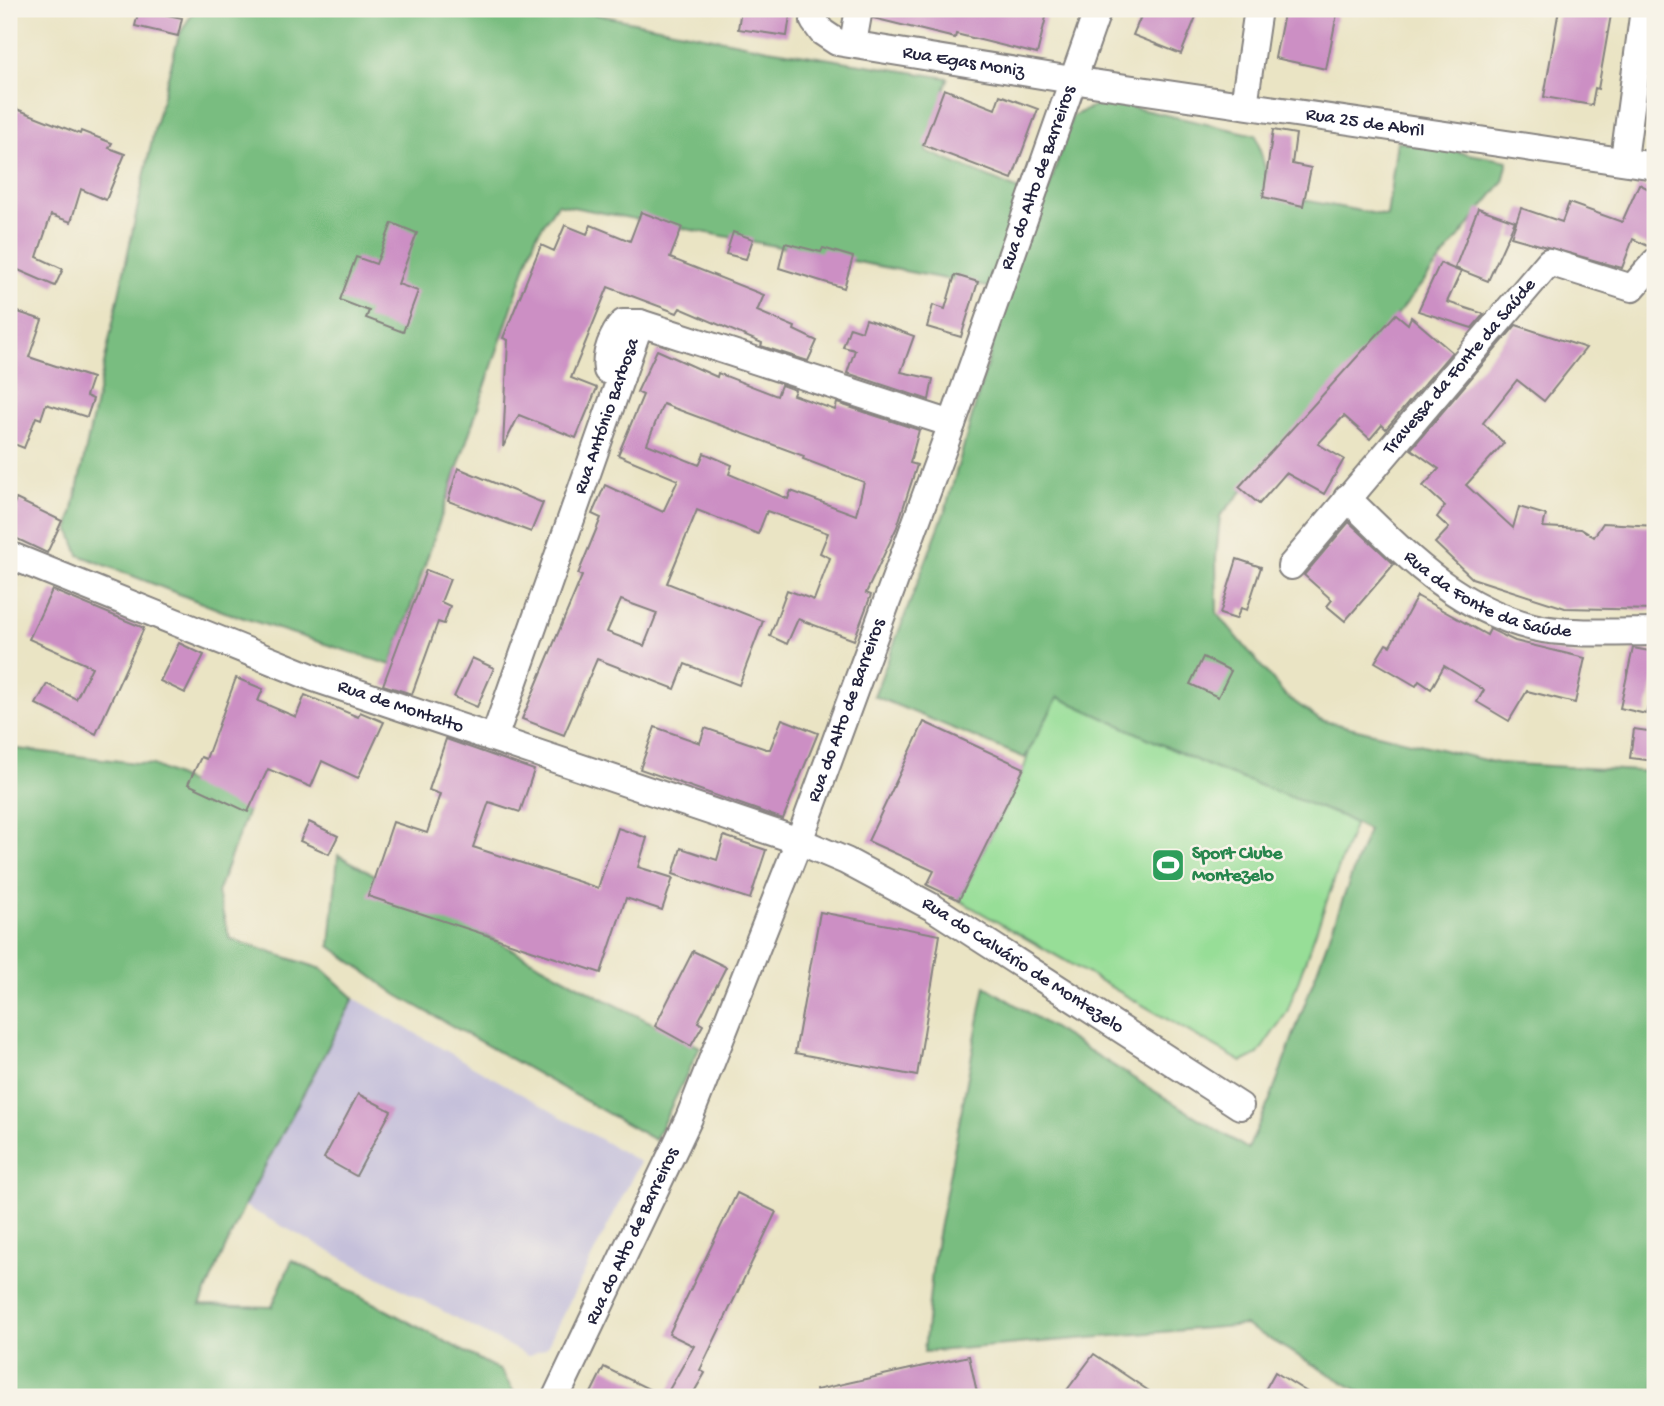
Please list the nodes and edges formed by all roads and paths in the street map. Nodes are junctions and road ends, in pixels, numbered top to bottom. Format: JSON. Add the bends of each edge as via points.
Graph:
{"nodes":[{"id":1,"x":816,"y":9,"type":"edge"},
{"id":2,"x":859,"y":9,"type":"edge"},
{"id":3,"x":1098,"y":9,"type":"edge"},
{"id":4,"x":1258,"y":9,"type":"edge"},
{"id":5,"x":1644,"y":9,"type":"edge"},
{"id":6,"x":853,"y":43,"type":"junction"},
{"id":7,"x":1072,"y":80,"type":"junction"},
{"id":8,"x":1244,"y":105,"type":"junction"},
{"id":9,"x":1624,"y":159,"type":"junction"},
{"id":10,"x":1655,"y":166,"type":"edge"},
{"id":11,"x":1655,"y":261,"type":"edge"},
{"id":12,"x":952,"y":425,"type":"junction"},
{"id":13,"x":1347,"y":498,"type":"junction"},
{"id":14,"x":9,"y":555,"type":"edge"},
{"id":15,"x":1291,"y":566,"type":"dead end"},
{"id":16,"x":1655,"y":632,"type":"edge"},
{"id":17,"x":494,"y":738,"type":"junction"},
{"id":18,"x":799,"y":841,"type":"junction"},
{"id":19,"x":1240,"y":1106,"type":"dead end"},
{"id":20,"x":556,"y":1397,"type":"edge"}],
"edges":[{"from":1,"to":6,"type":"street","name":"Rua Egas Moniz","via":[[814,21],[822,32]]},
{"from":2,"to":6,"type":"street"},
{"from":3,"to":7,"type":"street","name":"Rua do Alto de Barreiros"},
{"from":4,"to":8,"type":"street"},
{"from":5,"to":9,"type":"street"},
{"from":6,"to":7,"type":"street","name":"Rua Egas Moniz"},
{"from":7,"to":8,"type":"street","name":"Rua 25 de Abril"},
{"from":7,"to":12,"type":"street","name":"Rua do Alto de Barreiros"},
{"from":8,"to":9,"type":"street","name":"Rua 25 de Abril"},
{"from":9,"to":10,"type":"street","name":"Rua 25 de Abril"},
{"from":11,"to":13,"type":"street","name":"Travessa da Fonte da Saúde","via":[[1632,288],[1549,262]]},
{"from":12,"to":17,"type":"street","name":"Rua António Barbosa","via":[[640,323]]},
{"from":12,"to":18,"type":"street","name":"Rua do Alto de Barreiros"},
{"from":13,"to":15,"type":"street","name":"Travessa da Fonte da Saúde"},
{"from":13,"to":16,"type":"street","name":"Rua da Fonte da Saúde","via":[[1424,571],[1469,604],[1534,628]]},
{"from":14,"to":17,"type":"street","name":"Rua de Montalto","via":[[314,678]]},
{"from":17,"to":18,"type":"street","name":"Rua de Montalto"},
{"from":18,"to":19,"type":"street","name":"Rua do Calvário de Montezelo","via":[[932,907]]},
{"from":18,"to":20,"type":"street","name":"Rua do Alto de Barreiros","via":[[689,1118]]}]}
